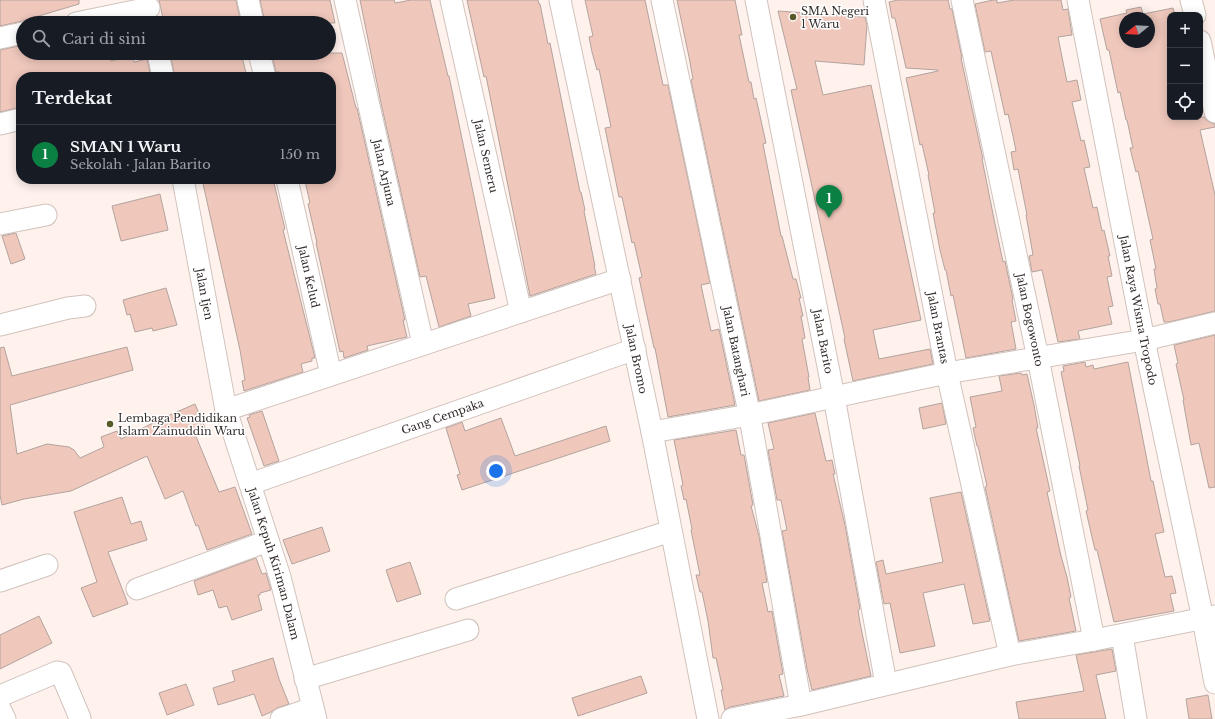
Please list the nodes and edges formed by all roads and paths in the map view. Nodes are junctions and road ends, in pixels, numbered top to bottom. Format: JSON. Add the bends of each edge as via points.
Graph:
{"nodes":[{"id":1,"x":248,"y":0,"type":"edge"},
{"id":2,"x":345,"y":0,"type":"edge"},
{"id":3,"x":451,"y":0,"type":"edge"},
{"id":4,"x":560,"y":0,"type":"edge"},
{"id":5,"x":662,"y":0,"type":"edge"},
{"id":6,"x":756,"y":0,"type":"edge"},
{"id":7,"x":874,"y":0,"type":"edge"},
{"id":8,"x":962,"y":0,"type":"edge"},
{"id":9,"x":1078,"y":0,"type":"edge"},
{"id":10,"x":1191,"y":0,"type":"edge"},
{"id":11,"x":149,"y":10,"type":"edge"},
{"id":12,"x":1194,"y":12,"type":"edge"},
{"id":13,"x":115,"y":16,"type":"edge"},
{"id":14,"x":251,"y":16,"type":"edge"},
{"id":15,"x":16,"y":35,"type":"edge"},
{"id":16,"x":0,"y":38,"type":"edge"},
{"id":17,"x":1201,"y":48,"type":"edge"},
{"id":18,"x":160,"y":60,"type":"edge"},
{"id":19,"x":261,"y":60,"type":"edge"},
{"id":20,"x":163,"y":72,"type":"edge"},
{"id":21,"x":264,"y":72,"type":"edge"},
{"id":22,"x":1215,"y":112,"type":"edge"},
{"id":23,"x":16,"y":120,"type":"edge"},
{"id":24,"x":0,"y":124,"type":"edge"},
{"id":25,"x":184,"y":184,"type":"edge"},
{"id":26,"x":289,"y":184,"type":"edge"},
{"id":27,"x":46,"y":215,"type":"dead end"},
{"id":28,"x":0,"y":224,"type":"edge"},
{"id":29,"x":620,"y":279,"type":"junction"},
{"id":30,"x":85,"y":306,"type":"dead end"},
{"id":31,"x":521,"y":312,"type":"junction"},
{"id":32,"x":1215,"y":323,"type":"edge"},
{"id":33,"x":0,"y":325,"type":"edge"},
{"id":34,"x":1144,"y":340,"type":"junction"},
{"id":35,"x":423,"y":344,"type":"junction"},
{"id":36,"x":635,"y":349,"type":"junction"},
{"id":37,"x":1038,"y":358,"type":"junction"},
{"id":38,"x":947,"y":373,"type":"junction"},
{"id":39,"x":331,"y":375,"type":"junction"},
{"id":40,"x":834,"y":397,"type":"junction"},
{"id":41,"x":226,"y":410,"type":"junction"},
{"id":42,"x":750,"y":415,"type":"junction"},
{"id":43,"x":652,"y":432,"type":"junction"},
{"id":44,"x":250,"y":484,"type":"junction"},
{"id":45,"x":671,"y":531,"type":"junction"},
{"id":46,"x":268,"y":541,"type":"junction"},
{"id":47,"x":46,"y":565,"type":"dead end"},
{"id":48,"x":0,"y":581,"type":"edge"},
{"id":49,"x":137,"y":589,"type":"dead end"},
{"id":50,"x":456,"y":599,"type":"dead end"},
{"id":51,"x":1209,"y":618,"type":"edge"},
{"id":52,"x":468,"y":630,"type":"dead end"},
{"id":53,"x":1122,"y":634,"type":"junction"},
{"id":54,"x":1094,"y":640,"type":"junction"},
{"id":55,"x":1010,"y":655,"type":"junction"},
{"id":56,"x":305,"y":679,"type":"junction"},
{"id":57,"x":1215,"y":683,"type":"edge"},
{"id":58,"x":886,"y":684,"type":"junction"},
{"id":59,"x":0,"y":696,"type":"edge"},
{"id":60,"x":801,"y":705,"type":"junction"},
{"id":61,"x":0,"y":709,"type":"edge"},
{"id":62,"x":315,"y":714,"type":"edge"},
{"id":63,"x":80,"y":718,"type":"dead end"},
{"id":64,"x":5,"y":719,"type":"edge"},
{"id":65,"x":281,"y":719,"type":"edge"},
{"id":66,"x":708,"y":719,"type":"edge"},
{"id":67,"x":732,"y":719,"type":"edge"},
{"id":68,"x":1136,"y":719,"type":"edge"}],
"edges":[{"from":1,"to":14,"type":"street"},
{"from":2,"to":35,"type":"street","name":"Jalan Arjuna"},
{"from":3,"to":31,"type":"street","name":"Jalan Semeru"},
{"from":4,"to":29,"type":"street","name":"Jalan Bromo"},
{"from":5,"to":42,"type":"street","name":"Jalan Batanghari"},
{"from":6,"to":40,"type":"street","name":"Jalan Barito"},
{"from":7,"to":38,"type":"street","name":"Jalan Brantas"},
{"from":8,"to":37,"type":"street","name":"Jalan Bogowonto"},
{"from":9,"to":34,"type":"street","name":"Jalan Raya Wisma Tropodo"},
{"from":10,"to":12,"type":"street"},
{"from":11,"to":13,"type":"street"},
{"from":15,"to":16,"type":"street"},
{"from":17,"to":22,"type":"street"},
{"from":18,"to":20,"type":"street"},
{"from":19,"to":21,"type":"street"},
{"from":23,"to":24,"type":"street"},
{"from":25,"to":41,"type":"street","name":"Jalan Ijen"},
{"from":26,"to":39,"type":"street","name":"Jalan Kelud"},
{"from":27,"to":28,"type":"street"},
{"from":29,"to":31,"type":"street"},
{"from":29,"to":36,"type":"street","name":"Jalan Bromo"},
{"from":30,"to":33,"type":"street"},
{"from":31,"to":35,"type":"street"},
{"from":32,"to":34,"type":"street"},
{"from":34,"to":37,"type":"street"},
{"from":34,"to":51,"type":"street","name":"Jalan Raya Wisma Tropodo"},
{"from":35,"to":39,"type":"street"},
{"from":36,"to":43,"type":"street","name":"Jalan Bromo"},
{"from":36,"to":44,"type":"street","name":"Gang Cempaka"},
{"from":37,"to":38,"type":"street"},
{"from":37,"to":54,"type":"street","name":"Jalan Bogowonto"},
{"from":38,"to":40,"type":"street"},
{"from":38,"to":55,"type":"street","name":"Jalan Brantas"},
{"from":39,"to":41,"type":"street"},
{"from":40,"to":42,"type":"street"},
{"from":40,"to":58,"type":"street","name":"Jalan Barito"},
{"from":41,"to":44,"type":"street","name":"Jalan Kepuh Kiriman Dalam"},
{"from":42,"to":43,"type":"street"},
{"from":42,"to":60,"type":"street","name":"Jalan Batanghari"},
{"from":43,"to":45,"type":"street","name":"Jalan Bromo"},
{"from":44,"to":46,"type":"street","name":"Jalan Kepuh Kiriman Dalam"},
{"from":45,"to":50,"type":"street"},
{"from":45,"to":66,"type":"street","name":"Jalan Bromo"},
{"from":46,"to":49,"type":"street"},
{"from":46,"to":56,"type":"street","name":"Jalan Kepuh Kiriman Dalam","via":[[280,577]]},
{"from":47,"to":48,"type":"street"},
{"from":51,"to":53,"type":"street"},
{"from":51,"to":57,"type":"street","name":"Jalan Raya Wisma Tropodo"},
{"from":52,"to":56,"type":"street"},
{"from":53,"to":54,"type":"street"},
{"from":53,"to":68,"type":"street"},
{"from":54,"to":55,"type":"street"},
{"from":55,"to":58,"type":"street"},
{"from":56,"to":62,"type":"street","name":"Jalan Kepuh Kiriman Dalam"},
{"from":58,"to":60,"type":"street"},
{"from":59,"to":63,"type":"street","via":[[57,672],[61,673]]},
{"from":60,"to":67,"type":"street"},
{"from":61,"to":64,"type":"street"},
{"from":62,"to":65,"type":"street"}]}
